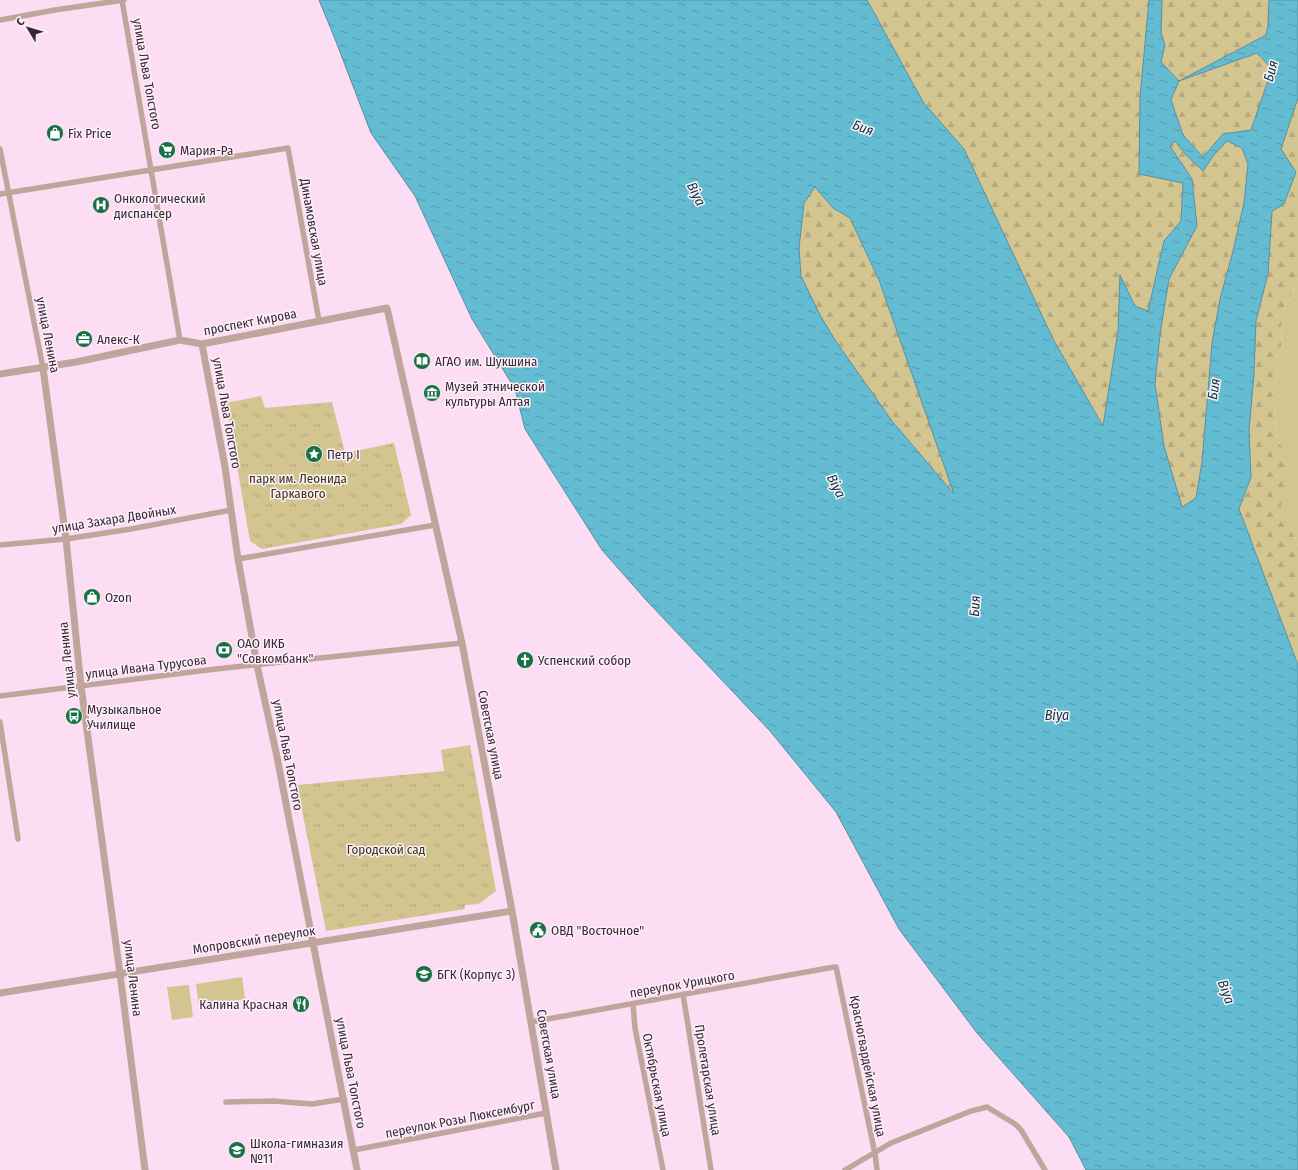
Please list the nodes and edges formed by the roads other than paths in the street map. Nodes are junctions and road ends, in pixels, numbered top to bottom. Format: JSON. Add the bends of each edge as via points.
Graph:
{"nodes":[{"id":1,"x":123,"y":0,"type":"edge"},
{"id":2,"x":0,"y":20,"type":"edge"},
{"id":3,"x":0,"y":149,"type":"edge"},
{"id":4,"x":151,"y":170,"type":"junction"},
{"id":5,"x":9,"y":192,"type":"junction"},
{"id":6,"x":0,"y":194,"type":"edge"},
{"id":7,"x":387,"y":308,"type":"joint"},
{"id":8,"x":319,"y":321,"type":"junction"},
{"id":9,"x":180,"y":340,"type":"junction"},
{"id":10,"x":202,"y":344,"type":"junction"},
{"id":11,"x":43,"y":368,"type":"junction"},
{"id":12,"x":0,"y":374,"type":"edge"},
{"id":13,"x":231,"y":510,"type":"junction"},
{"id":14,"x":435,"y":525,"type":"junction"},
{"id":15,"x":66,"y":539,"type":"junction"},
{"id":16,"x":0,"y":545,"type":"edge"},
{"id":17,"x":238,"y":559,"type":"junction"},
{"id":18,"x":462,"y":643,"type":"junction"},
{"id":19,"x":258,"y":665,"type":"junction"},
{"id":20,"x":81,"y":686,"type":"junction"},
{"id":21,"x":0,"y":696,"type":"edge"},
{"id":22,"x":0,"y":722,"type":"edge"},
{"id":23,"x":18,"y":839,"type":"dead end"},
{"id":24,"x":512,"y":911,"type":"junction"},
{"id":25,"x":313,"y":943,"type":"junction"},
{"id":26,"x":836,"y":967,"type":"joint"},
{"id":27,"x":120,"y":974,"type":"junction"},
{"id":28,"x":0,"y":993,"type":"edge"},
{"id":29,"x":684,"y":994,"type":"junction"},
{"id":30,"x":633,"y":1004,"type":"junction"},
{"id":31,"x":531,"y":1022,"type":"junction"},
{"id":32,"x":344,"y":1098,"type":"junction"},
{"id":33,"x":226,"y":1102,"type":"dead end"},
{"id":34,"x":546,"y":1113,"type":"junction"},
{"id":35,"x":354,"y":1150,"type":"junction"},
{"id":36,"x":875,"y":1154,"type":"junction"},
{"id":37,"x":145,"y":1170,"type":"edge"},
{"id":38,"x":357,"y":1170,"type":"edge"},
{"id":39,"x":556,"y":1170,"type":"edge"},
{"id":40,"x":663,"y":1170,"type":"edge"},
{"id":41,"x":711,"y":1170,"type":"edge"},
{"id":42,"x":846,"y":1170,"type":"edge"},
{"id":43,"x":877,"y":1170,"type":"edge"},
{"id":44,"x":1045,"y":1170,"type":"edge"}],
"edges":[{"from":1,"to":2,"type":"street"},
{"from":1,"to":4,"type":"street","name":"улица Льва Толстого"},
{"from":3,"to":5,"type":"street","name":"улица Ленина"},
{"from":4,"to":5,"type":"street"},
{"from":4,"to":8,"type":"street","name":"Динамовская улица","via":[[288,148]]},
{"from":4,"to":9,"type":"street","name":"улица Льва Толстого"},
{"from":5,"to":6,"type":"street"},
{"from":5,"to":11,"type":"street","name":"улица Ленина"},
{"from":7,"to":8,"type":"street","name":"проспект Кирова"},
{"from":7,"to":14,"type":"street","name":"Советская улица"},
{"from":8,"to":10,"type":"street","name":"проспект Кирова"},
{"from":9,"to":10,"type":"street","name":"проспект Кирова"},
{"from":9,"to":11,"type":"street","name":"проспект Кирова"},
{"from":10,"to":13,"type":"street","name":"улица Льва Толстого"},
{"from":11,"to":12,"type":"street","name":"проспект Кирова"},
{"from":11,"to":15,"type":"street","name":"улица Ленина"},
{"from":13,"to":15,"type":"street","name":"улица Захара Двойных"},
{"from":13,"to":17,"type":"street","name":"улица Льва Толстого"},
{"from":14,"to":17,"type":"street"},
{"from":14,"to":18,"type":"street","name":"Советская улица"},
{"from":15,"to":16,"type":"street","name":"улица Захара Двойных"},
{"from":15,"to":20,"type":"street","name":"улица Ленина"},
{"from":17,"to":19,"type":"street","name":"улица Льва Толстого"},
{"from":18,"to":19,"type":"street","name":"улица Ивана Турусова"},
{"from":18,"to":24,"type":"street","name":"Советская улица"},
{"from":19,"to":20,"type":"street","name":"улица Ивана Турусова"},
{"from":19,"to":25,"type":"street","name":"улица Льва Толстого"},
{"from":20,"to":21,"type":"street","name":"улица Ивана Турусова"},
{"from":20,"to":27,"type":"street","name":"улица Ленина"},
{"from":22,"to":23,"type":"street"},
{"from":24,"to":25,"type":"street","name":"Мопровский переулок"},
{"from":24,"to":31,"type":"street","name":"Советская улица"},
{"from":25,"to":27,"type":"street","name":"Мопровский переулок"},
{"from":25,"to":32,"type":"street","name":"улица Льва Толстого"},
{"from":26,"to":29,"type":"street","name":"переулок Урицкого"},
{"from":26,"to":36,"type":"street","name":"Красногвардейская улица"},
{"from":27,"to":28,"type":"street","name":"Мопровский переулок"},
{"from":27,"to":37,"type":"street","name":"улица Ленина"},
{"from":29,"to":30,"type":"street","name":"переулок Урицкого"},
{"from":29,"to":41,"type":"street","name":"Пролетарская улица"},
{"from":30,"to":31,"type":"street","name":"переулок Урицкого"},
{"from":30,"to":40,"type":"street","name":"Октябрьская улица","via":[[635,1028]]},
{"from":31,"to":34,"type":"street","name":"Советская улица"},
{"from":32,"to":33,"type":"street","via":[[312,1104],[273,1101]]},
{"from":32,"to":35,"type":"street","name":"улица Льва Толстого"},
{"from":34,"to":35,"type":"street","name":"переулок Розы Люксембург"},
{"from":34,"to":39,"type":"street","name":"Советская улица"},
{"from":35,"to":38,"type":"street","name":"улица Льва Толстого"},
{"from":36,"to":42,"type":"street"},
{"from":36,"to":43,"type":"street","name":"Красногвардейская улица"},
{"from":36,"to":44,"type":"street","via":[[891,1143],[987,1107],[1021,1130]]}]}
